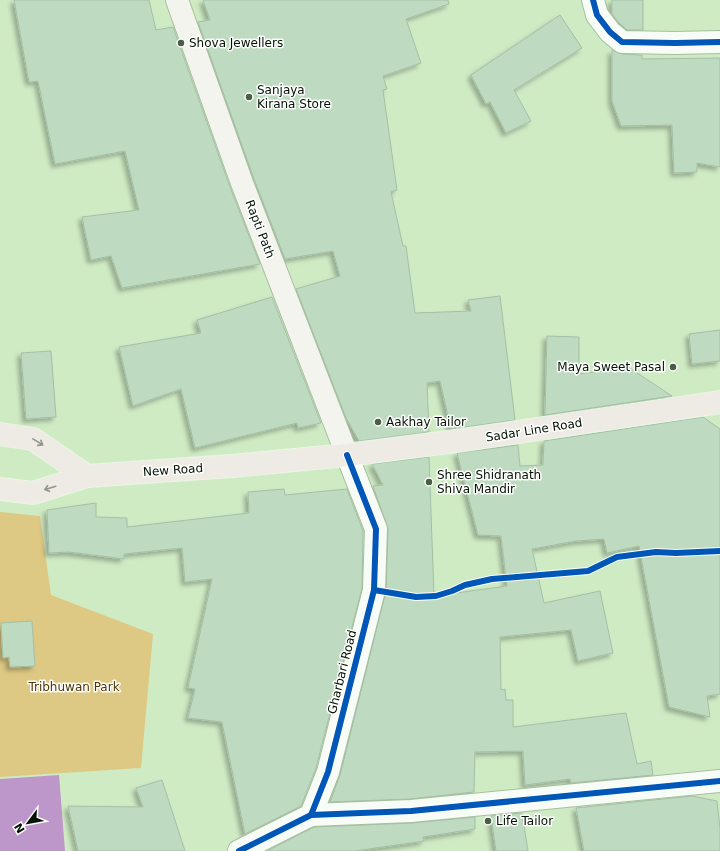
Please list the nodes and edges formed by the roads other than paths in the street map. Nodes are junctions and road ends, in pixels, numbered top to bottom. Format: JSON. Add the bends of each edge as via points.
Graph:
{"nodes":[{"id":1,"x":177,"y":0,"type":"edge"},
{"id":2,"x":593,"y":0,"type":"edge"},
{"id":3,"x":720,"y":42,"type":"edge"},
{"id":4,"x":720,"y":402,"type":"edge"},
{"id":5,"x":0,"y":434,"type":"edge"},
{"id":6,"x":348,"y":456,"type":"junction"},
{"id":7,"x":87,"y":476,"type":"junction"},
{"id":8,"x":0,"y":488,"type":"edge"},
{"id":9,"x":720,"y":781,"type":"edge"},
{"id":10,"x":310,"y":815,"type":"junction"},
{"id":11,"x":239,"y":851,"type":"edge"}],
"edges":[{"from":1,"to":6,"type":"main road","name":"Rapti Path","via":[[242,183]]},
{"from":2,"to":3,"type":"street","via":[[597,15],[610,32],[622,42]]},
{"from":4,"to":6,"type":"main road","name":"Sadar Line Road"},
{"from":5,"to":7,"type":"main road","one_way":true,"via":[[33,439]]},
{"from":6,"to":7,"type":"main road","name":"New Road"},
{"from":6,"to":10,"type":"street","name":"Gharbari Road","via":[[376,529],[374,590],[328,772]]},
{"from":7,"to":8,"type":"main road","name":"New Road","one_way":true,"via":[[33,493]]},
{"from":9,"to":10,"type":"street","via":[[411,811]]},
{"from":10,"to":11,"type":"street"}]}
